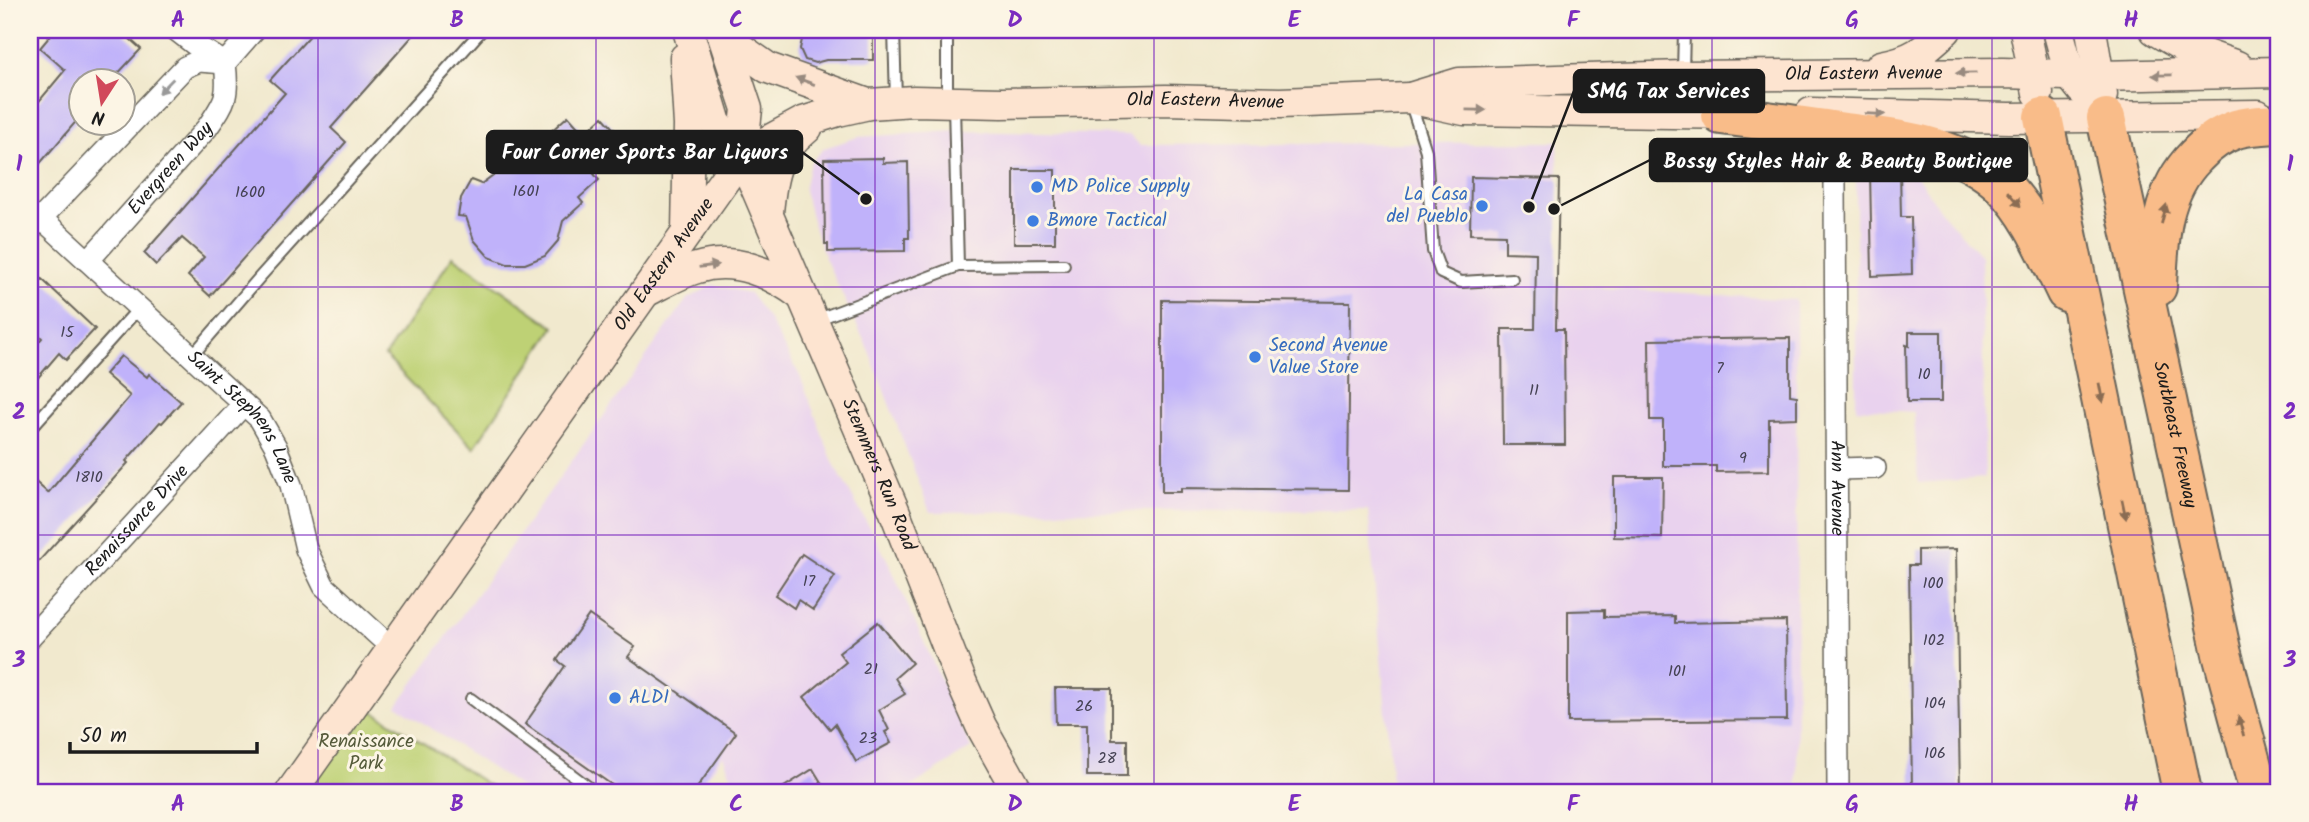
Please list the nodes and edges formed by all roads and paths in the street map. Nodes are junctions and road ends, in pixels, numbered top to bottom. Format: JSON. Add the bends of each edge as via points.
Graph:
{"nodes":[{"id":1,"x":176,"y":30,"type":"edge"},
{"id":2,"x":254,"y":30,"type":"edge"},
{"id":3,"x":482,"y":30,"type":"edge"},
{"id":4,"x":686,"y":30,"type":"edge"},
{"id":5,"x":894,"y":30,"type":"edge"},
{"id":6,"x":947,"y":30,"type":"edge"},
{"id":7,"x":1684,"y":30,"type":"edge"},
{"id":8,"x":1946,"y":30,"type":"edge"},
{"id":9,"x":2025,"y":30,"type":"edge"},
{"id":10,"x":2058,"y":30,"type":"edge"},
{"id":11,"x":2091,"y":30,"type":"edge"},
{"id":12,"x":2155,"y":30,"type":"edge"},
{"id":13,"x":722,"y":33,"type":"edge"},
{"id":14,"x":225,"y":63,"type":"junction"},
{"id":15,"x":2279,"y":72,"type":"edge"},
{"id":16,"x":2034,"y":74,"type":"junction"},
{"id":17,"x":1830,"y":75,"type":"junction"},
{"id":18,"x":1683,"y":76,"type":"junction"},
{"id":19,"x":2085,"y":76,"type":"junction"},
{"id":20,"x":1409,"y":98,"type":"junction"},
{"id":21,"x":951,"y":102,"type":"junction"},
{"id":22,"x":882,"y":104,"type":"junction"},
{"id":23,"x":2279,"y":114,"type":"edge"},
{"id":24,"x":1721,"y":115,"type":"junction"},
{"id":25,"x":819,"y":117,"type":"junction"},
{"id":26,"x":2043,"y":117,"type":"junction"},
{"id":27,"x":2106,"y":118,"type":"junction"},
{"id":28,"x":2279,"y":124,"type":"edge"},
{"id":29,"x":742,"y":155,"type":"junction"},
{"id":30,"x":1835,"y":184,"type":"dead end"},
{"id":31,"x":768,"y":216,"type":"junction"},
{"id":32,"x":35,"y":224,"type":"edge"},
{"id":33,"x":687,"y":232,"type":"junction"},
{"id":34,"x":88,"y":261,"type":"junction"},
{"id":35,"x":1064,"y":265,"type":"dead end"},
{"id":36,"x":958,"y":266,"type":"junction"},
{"id":37,"x":1512,"y":279,"type":"dead end"},
{"id":38,"x":646,"y":291,"type":"junction"},
{"id":39,"x":801,"y":295,"type":"junction"},
{"id":40,"x":139,"y":308,"type":"junction"},
{"id":41,"x":813,"y":321,"type":"junction"},
{"id":42,"x":2154,"y":331,"type":"junction"},
{"id":43,"x":2091,"y":344,"type":"junction"},
{"id":44,"x":191,"y":357,"type":"junction"},
{"id":45,"x":244,"y":404,"type":"junction"},
{"id":46,"x":30,"y":411,"type":"edge"},
{"id":47,"x":39,"y":419,"type":"junction"},
{"id":48,"x":30,"y":429,"type":"edge"},
{"id":49,"x":1875,"y":468,"type":"dead end"},
{"id":50,"x":1838,"y":469,"type":"junction"},
{"id":51,"x":30,"y":638,"type":"edge"},
{"id":52,"x":393,"y":649,"type":"junction"},
{"id":53,"x":471,"y":699,"type":"dead end"},
{"id":54,"x":291,"y":792,"type":"edge"},
{"id":55,"x":595,"y":792,"type":"edge"},
{"id":56,"x":1018,"y":792,"type":"edge"},
{"id":57,"x":1838,"y":792,"type":"edge"},
{"id":58,"x":2182,"y":792,"type":"edge"},
{"id":59,"x":2259,"y":792,"type":"edge"}],
"edges":[{"from":1,"to":14,"type":"street"},
{"from":2,"to":14,"type":"street"},
{"from":3,"to":44,"type":"lane"},
{"from":4,"to":29,"type":"street","via":[[716,123]]},
{"from":4,"to":33,"type":"street"},
{"from":5,"to":22,"type":"lane"},
{"from":6,"to":21,"type":"lane"},
{"from":7,"to":18,"type":"lane"},
{"from":8,"to":17,"type":"street","via":[[1903,62]]},
{"from":9,"to":16,"type":"street"},
{"from":10,"to":19,"type":"street"},
{"from":11,"to":19,"type":"street"},
{"from":12,"to":15,"type":"street","via":[[2220,61]]},
{"from":22,"to":13,"type":"street","one_way":true,"via":[[768,68]]},
{"from":13,"to":29,"type":"street","via":[[747,110]]},
{"from":14,"to":32,"type":"street","one_way":true,"via":[[199,61],[184,67]]},
{"from":14,"to":34,"type":"street","name":"Evergreen Way","via":[[228,91],[223,106]]},
{"from":15,"to":19,"type":"street","name":"Old Eastern Avenue","one_way":true},
{"from":16,"to":17,"type":"street","name":"Old Eastern Avenue","one_way":true},
{"from":16,"to":19,"type":"street","name":"Old Eastern Avenue"},
{"from":16,"to":26,"type":"street"},
{"from":17,"to":18,"type":"street","name":"Old Eastern Avenue"},
{"from":18,"to":20,"type":"street","name":"Old Eastern Avenue","via":[[1459,83]]},
{"from":19,"to":27,"type":"street"},
{"from":20,"to":21,"type":"street","name":"Old Eastern Avenue","via":[[1280,103]]},
{"from":20,"to":24,"type":"street","name":"Old Eastern Avenue","one_way":true,"via":[[1464,110]]},
{"from":20,"to":37,"type":"lane","via":[[1426,151],[1433,251],[1441,273],[1461,282]]},
{"from":21,"to":22,"type":"street","name":"Old Eastern Avenue"},
{"from":21,"to":36,"type":"lane"},
{"from":22,"to":25,"type":"street","name":"Old Eastern Avenue"},
{"from":23,"to":27,"type":"street","name":"Old Eastern Avenue"},
{"from":24,"to":26,"type":"street","name":"Old Eastern Avenue","one_way":true},
{"from":24,"to":43,"type":"highway","one_way":true,"via":[[1904,140],[1969,160],[2002,185],[2023,209]]},
{"from":25,"to":29,"type":"street","name":"Old Eastern Avenue"},
{"from":25,"to":31,"type":"street","via":[[780,157],[772,178]]},
{"from":26,"to":27,"type":"street","name":"Old Eastern Avenue"},
{"from":26,"to":43,"type":"highway"},
{"from":27,"to":42,"type":"highway","name":"Southeast Freeway"},
{"from":42,"to":28,"type":"highway","one_way":true,"via":[[2160,229],[2179,176],[2217,138],[2237,128]]},
{"from":29,"to":31,"type":"street","name":"Stemmers Run Road"},
{"from":29,"to":33,"type":"street","name":"Old Eastern Avenue"},
{"from":30,"to":50,"type":"street","name":"Ann Avenue"},
{"from":31,"to":39,"type":"street","name":"Stemmers Run Road"},
{"from":32,"to":34,"type":"street","name":"Saint Stephens Lane"},
{"from":33,"to":38,"type":"street","name":"Old Eastern Avenue"},
{"from":34,"to":40,"type":"street","name":"Saint Stephens Lane"},
{"from":35,"to":36,"type":"lane"},
{"from":36,"to":41,"type":"lane"},
{"from":38,"to":39,"type":"street","one_way":true,"via":[[698,267],[726,264],[783,281]]},
{"from":38,"to":52,"type":"street","name":"Old Eastern Avenue"},
{"from":39,"to":41,"type":"street","name":"Stemmers Run Road"},
{"from":40,"to":44,"type":"street","name":"Saint Stephens Lane"},
{"from":40,"to":47,"type":"lane"},
{"from":41,"to":56,"type":"street","name":"Stemmers Run Road","via":[[961,681]]},
{"from":59,"to":42,"type":"highway","name":"Southeast Freeway","one_way":true,"via":[[2222,654]]},
{"from":43,"to":58,"type":"highway","one_way":true},
{"from":44,"to":45,"type":"street","name":"Saint Stephens Lane"},
{"from":45,"to":51,"type":"street","name":"Renaissance Drive"},
{"from":45,"to":52,"type":"street","name":"Saint Stephens Lane","via":[[260,419],[276,447],[291,485],[306,549],[324,586]]},
{"from":46,"to":47,"type":"lane"},
{"from":47,"to":48,"type":"lane"},
{"from":49,"to":50,"type":"street"},
{"from":50,"to":57,"type":"street","name":"Ann Avenue"},
{"from":52,"to":54,"type":"street","name":"Old Eastern Avenue"},
{"from":53,"to":55,"type":"lane"}]}
